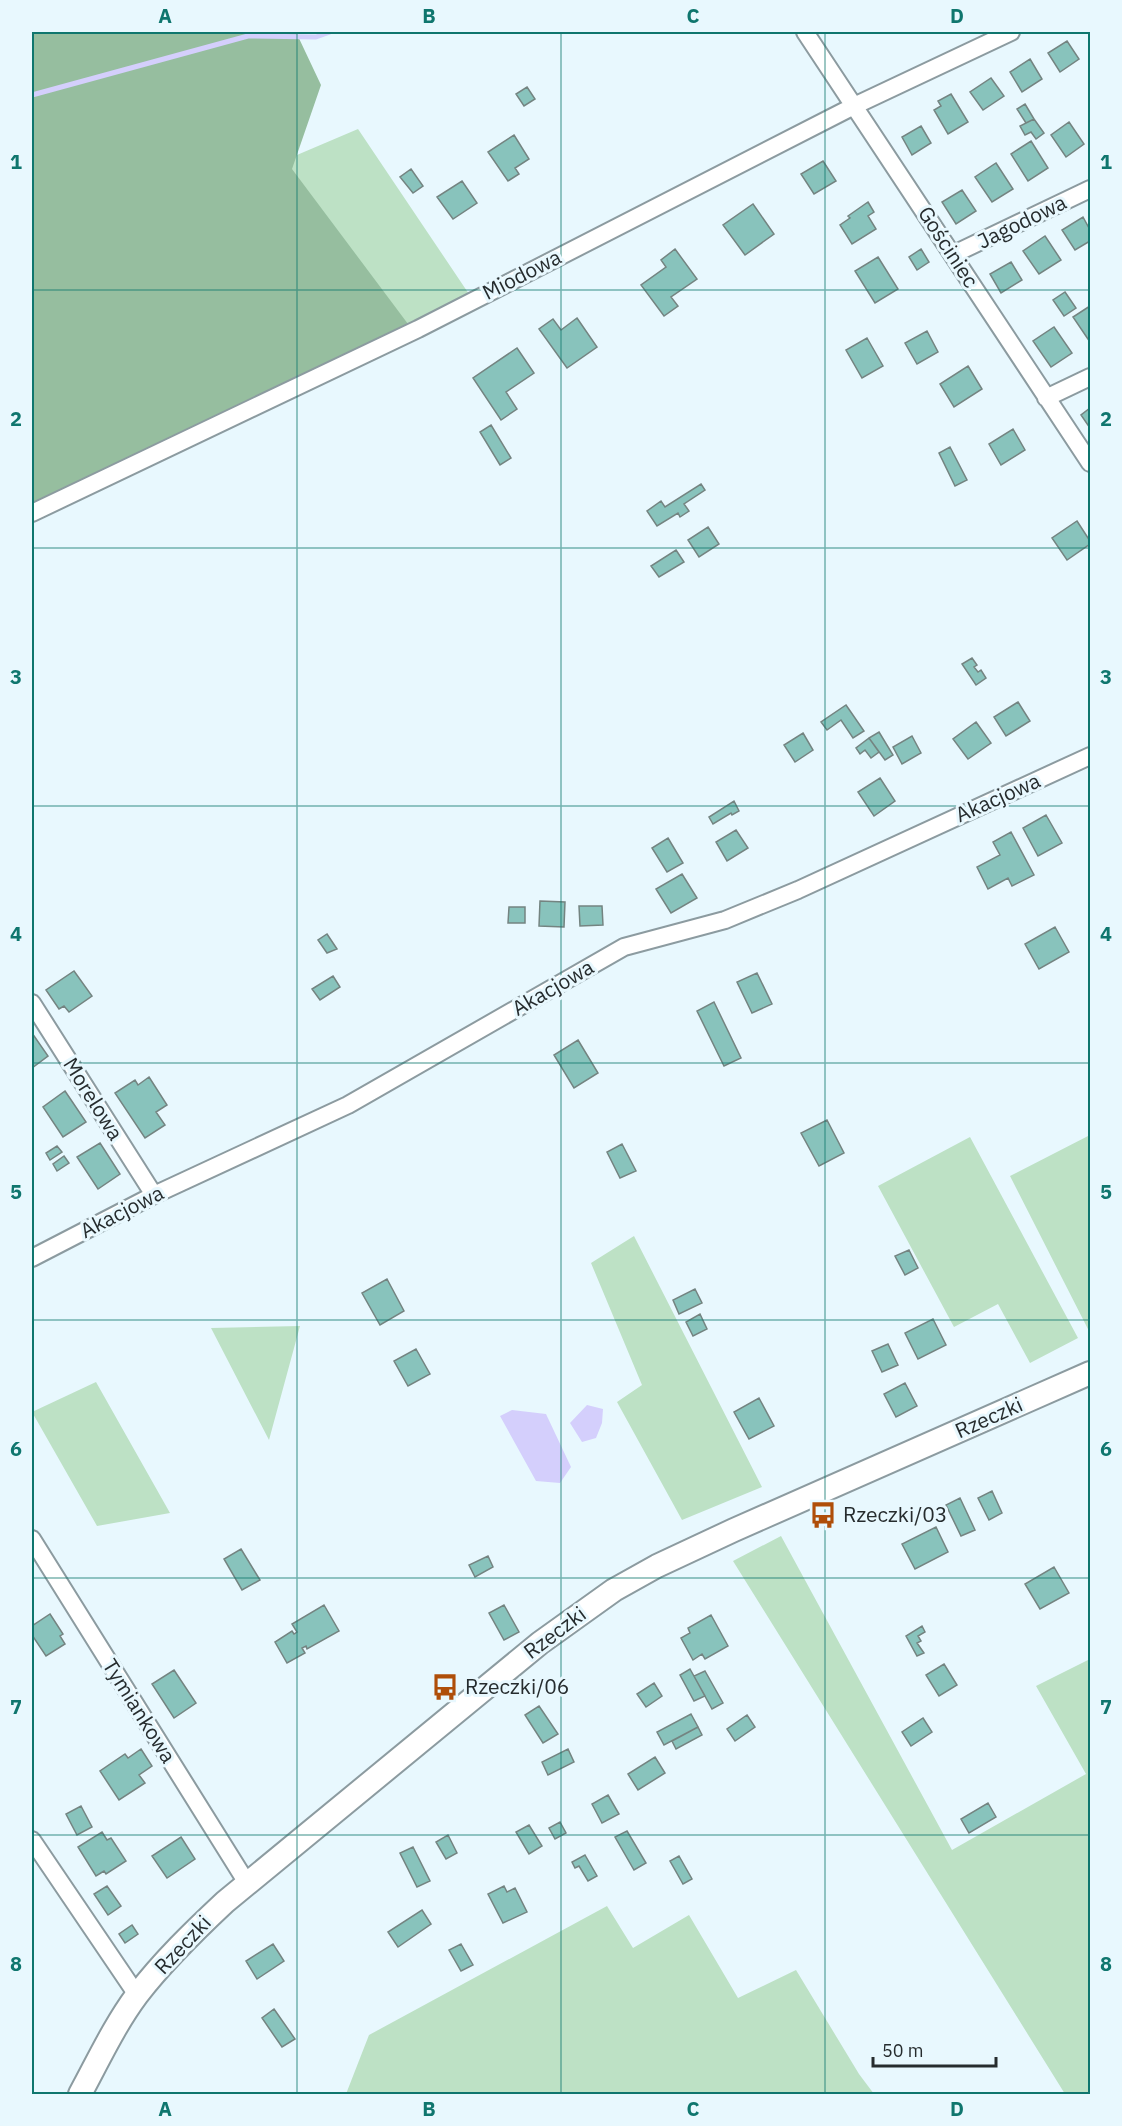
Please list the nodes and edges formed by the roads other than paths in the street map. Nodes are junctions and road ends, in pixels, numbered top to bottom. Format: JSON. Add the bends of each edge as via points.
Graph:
{"nodes":[{"id":1,"x":805,"y":32,"type":"edge"},
{"id":2,"x":1011,"y":32,"type":"edge"},
{"id":3,"x":854,"y":106,"type":"junction"},
{"id":4,"x":1090,"y":189,"type":"edge"},
{"id":5,"x":954,"y":255,"type":"junction"},
{"id":6,"x":1090,"y":376,"type":"edge"},
{"id":7,"x":1046,"y":398,"type":"junction"},
{"id":8,"x":1090,"y":463,"type":"edge"},
{"id":9,"x":32,"y":513,"type":"edge"},
{"id":10,"x":1090,"y":756,"type":"edge"},
{"id":11,"x":32,"y":1003,"type":"edge"},
{"id":12,"x":154,"y":1195,"type":"junction"},
{"id":13,"x":32,"y":1258,"type":"edge"},
{"id":14,"x":1090,"y":1373,"type":"edge"},
{"id":15,"x":32,"y":1539,"type":"edge"},
{"id":16,"x":32,"y":1840,"type":"edge"},
{"id":17,"x":247,"y":1883,"type":"junction"},
{"id":18,"x":137,"y":1995,"type":"junction"},
{"id":19,"x":80,"y":2094,"type":"edge"}],
"edges":[{"from":1,"to":3,"type":"street","name":"Gościniec"},
{"from":2,"to":3,"type":"street","name":"Miodowa"},
{"from":3,"to":5,"type":"street","name":"Gościniec"},
{"from":3,"to":9,"type":"street","name":"Miodowa","via":[[418,329]]},
{"from":4,"to":5,"type":"street","name":"Jagodowa"},
{"from":5,"to":7,"type":"street","name":"Gościniec"},
{"from":6,"to":7,"type":"street"},
{"from":7,"to":8,"type":"street","name":"Gościniec"},
{"from":10,"to":12,"type":"street","name":"Akacjowa","via":[[725,920],[624,947],[348,1105]]},
{"from":11,"to":12,"type":"street","name":"Morelowa"},
{"from":12,"to":13,"type":"street","name":"Akacjowa"},
{"from":14,"to":17,"type":"main road","name":"Rzeczki","via":[[734,1530],[614,1590],[540,1643]]},
{"from":15,"to":17,"type":"street","name":"Tymiankowa"},
{"from":16,"to":18,"type":"street"},
{"from":17,"to":18,"type":"main road","name":"Rzeczki","via":[[178,1947]]},
{"from":18,"to":19,"type":"main road","name":"Rzeczki"}]}
